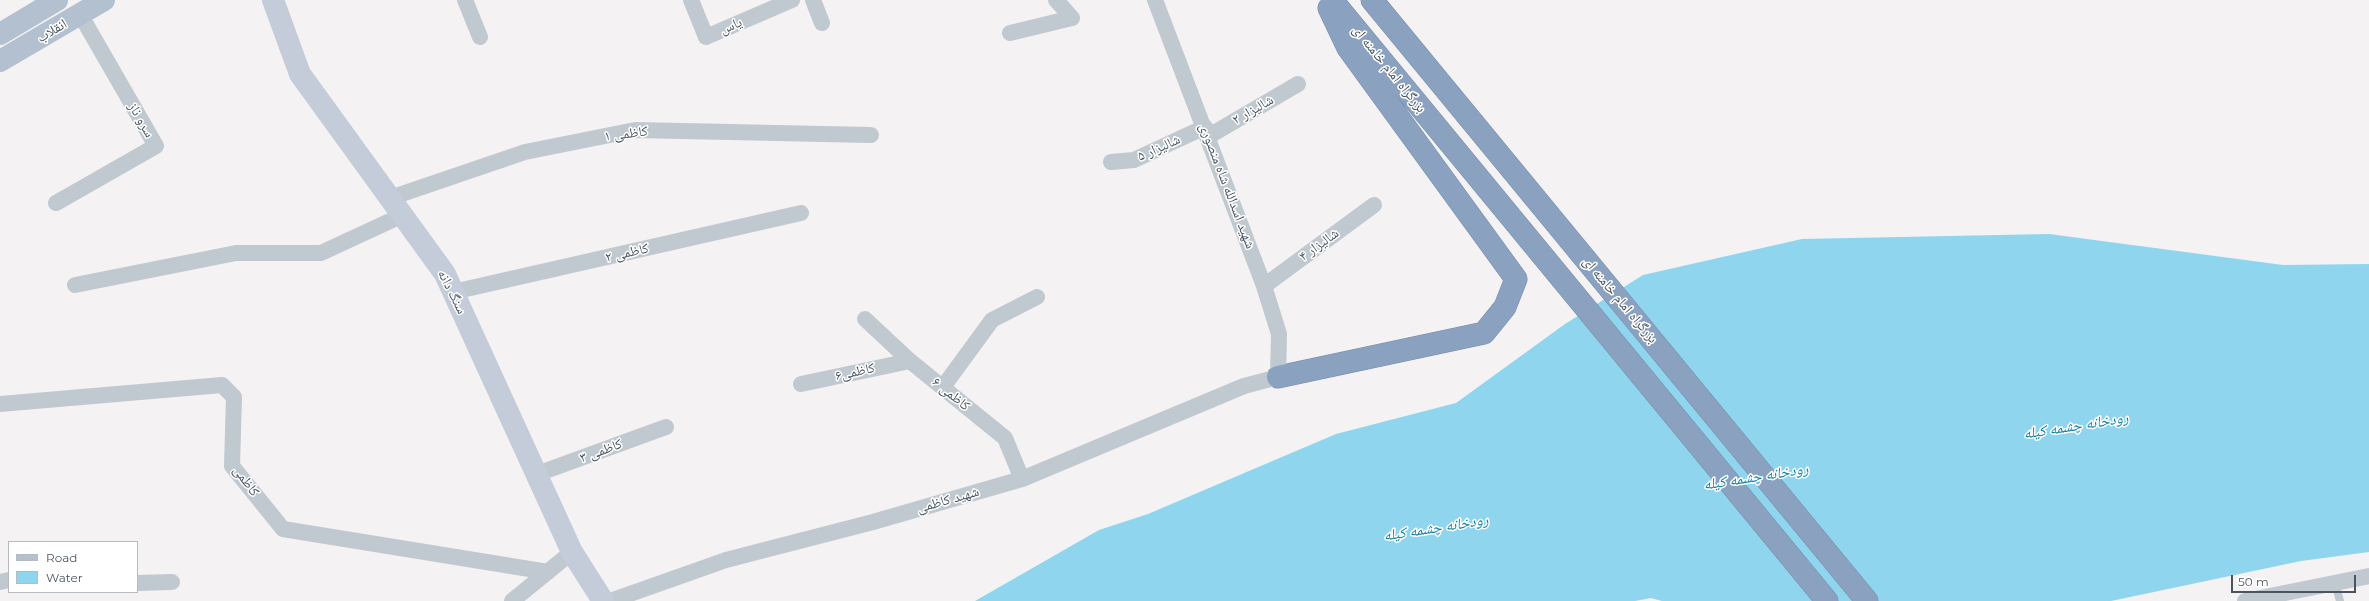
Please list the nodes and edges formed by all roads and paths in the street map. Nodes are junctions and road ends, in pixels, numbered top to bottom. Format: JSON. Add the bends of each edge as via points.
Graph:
{"nodes":[{"id":1,"x":57,"y":0,"type":"edge"},
{"id":2,"x":104,"y":0,"type":"edge"},
{"id":3,"x":274,"y":0,"type":"edge"},
{"id":4,"x":465,"y":0,"type":"edge"},
{"id":5,"x":691,"y":0,"type":"edge"},
{"id":6,"x":792,"y":0,"type":"edge"},
{"id":7,"x":813,"y":0,"type":"edge"},
{"id":8,"x":1056,"y":0,"type":"edge"},
{"id":9,"x":1155,"y":0,"type":"edge"},
{"id":10,"x":1326,"y":0,"type":"edge"},
{"id":11,"x":1332,"y":0,"type":"edge"},
{"id":12,"x":1372,"y":0,"type":"edge"},
{"id":13,"x":1381,"y":0,"type":"edge"},
{"id":14,"x":80,"y":14,"type":"junction"},
{"id":15,"x":822,"y":23,"type":"dead end"},
{"id":16,"x":1010,"y":33,"type":"dead end"},
{"id":17,"x":0,"y":34,"type":"edge"},
{"id":18,"x":480,"y":37,"type":"dead end"},
{"id":19,"x":0,"y":61,"type":"edge"},
{"id":20,"x":1436,"y":78,"type":"junction"},
{"id":21,"x":1298,"y":84,"type":"dead end"},
{"id":22,"x":1207,"y":132,"type":"junction"},
{"id":23,"x":871,"y":135,"type":"dead end"},
{"id":24,"x":1111,"y":162,"type":"dead end"},
{"id":25,"x":390,"y":198,"type":"junction"},
{"id":26,"x":56,"y":203,"type":"dead end"},
{"id":27,"x":1374,"y":205,"type":"dead end"},
{"id":28,"x":801,"y":213,"type":"dead end"},
{"id":29,"x":403,"y":215,"type":"junction"},
{"id":30,"x":75,"y":285,"type":"dead end"},
{"id":31,"x":1264,"y":286,"type":"junction"},
{"id":32,"x":453,"y":292,"type":"junction"},
{"id":33,"x":1037,"y":297,"type":"dead end"},
{"id":34,"x":865,"y":319,"type":"dead end"},
{"id":35,"x":910,"y":361,"type":"junction"},
{"id":36,"x":1278,"y":377,"type":"junction"},
{"id":37,"x":801,"y":384,"type":"dead end"},
{"id":38,"x":943,"y":387,"type":"junction"},
{"id":39,"x":0,"y":404,"type":"edge"},
{"id":40,"x":666,"y":427,"type":"dead end"},
{"id":41,"x":537,"y":474,"type":"junction"},
{"id":42,"x":1022,"y":479,"type":"junction"},
{"id":43,"x":572,"y":552,"type":"junction"},
{"id":44,"x":548,"y":572,"type":"junction"},
{"id":45,"x":2369,"y":576,"type":"edge"},
{"id":46,"x":172,"y":582,"type":"dead end"},
{"id":47,"x":138,"y":583,"type":"edge"},
{"id":48,"x":2335,"y":583,"type":"junction"},
{"id":49,"x":512,"y":601,"type":"edge"},
{"id":50,"x":603,"y":601,"type":"edge"},
{"id":51,"x":610,"y":601,"type":"edge"},
{"id":52,"x":1827,"y":601,"type":"edge"},
{"id":53,"x":1868,"y":601,"type":"edge"},
{"id":54,"x":2245,"y":601,"type":"edge"},
{"id":55,"x":2340,"y":601,"type":"edge"}],
"edges":[{"from":1,"to":17,"type":"main road","name":"انقلاب"},
{"from":2,"to":14,"type":"main road","name":"انقلاب"},
{"from":3,"to":25,"type":"street","name":"سنگ دانه","via":[[300,74]]},
{"from":4,"to":18,"type":"street"},
{"from":5,"to":6,"type":"street","name":"یاس","via":[[706,37]]},
{"from":7,"to":15,"type":"street"},
{"from":8,"to":16,"type":"street","via":[[1072,18]]},
{"from":9,"to":22,"type":"street","name":"شهید اسدالله شاه منصوری"},
{"from":10,"to":36,"type":"highway","via":[[1348,48],[1516,279],[1505,308],[1484,333]]},
{"from":11,"to":52,"type":"highway","name":"بزرگراه امام خامنه ای"},
{"from":12,"to":20,"type":"highway","name":"بزرگراه امام خامنه ای"},
{"from":13,"to":20,"type":"highway"},
{"from":14,"to":19,"type":"main road","name":"انقلاب"},
{"from":14,"to":26,"type":"street","name":"سرو ناز","via":[[156,146]]},
{"from":20,"to":53,"type":"highway","name":"بزرگراه امام خامنه ای"},
{"from":21,"to":22,"type":"street","name":"شالیزار ۲"},
{"from":22,"to":24,"type":"street","name":"شالیزار ۵","via":[[1134,160]]},
{"from":22,"to":31,"type":"street","name":"شهید اسدالله شاه منصوری"},
{"from":23,"to":25,"type":"street","name":"کاظمی ۱","via":[[635,130],[524,152]]},
{"from":25,"to":29,"type":"street","name":"سنگ دانه"},
{"from":27,"to":31,"type":"street","name":"شالیزار ۴"},
{"from":28,"to":32,"type":"street","name":"کاظمی ۲"},
{"from":29,"to":30,"type":"street","via":[[321,253],[236,253]]},
{"from":29,"to":32,"type":"street","name":"سنگ دانه","via":[[445,274]]},
{"from":31,"to":36,"type":"street","name":"شهید اسدالله شاه منصوری","via":[[1279,334]]},
{"from":32,"to":41,"type":"street","name":"سنگ دانه"},
{"from":33,"to":38,"type":"street","via":[[992,320]]},
{"from":34,"to":35,"type":"street","name":"کاظمی ۶"},
{"from":35,"to":37,"type":"street","name":"کاظمی۶"},
{"from":35,"to":38,"type":"street","name":"کاظمی ۶"},
{"from":36,"to":42,"type":"street","name":"شهید کاظمی","via":[[1244,386]]},
{"from":38,"to":42,"type":"street","name":"کاظمی ۶","via":[[1005,438]]},
{"from":39,"to":44,"type":"street","name":"کاظمی","via":[[222,385],[234,397],[232,466],[283,529]]},
{"from":40,"to":41,"type":"street","name":"کاظمی ۳"},
{"from":41,"to":43,"type":"street","name":"سنگ دانه"},
{"from":42,"to":51,"type":"street","name":"شهید کاظمی","via":[[873,522],[726,560]]},
{"from":43,"to":44,"type":"street"},
{"from":43,"to":50,"type":"street","name":"سنگ دانه"},
{"from":44,"to":49,"type":"street"},
{"from":45,"to":48,"type":"street"},
{"from":46,"to":47,"type":"street"},
{"from":48,"to":54,"type":"street"},
{"from":48,"to":55,"type":"lane"}]}
